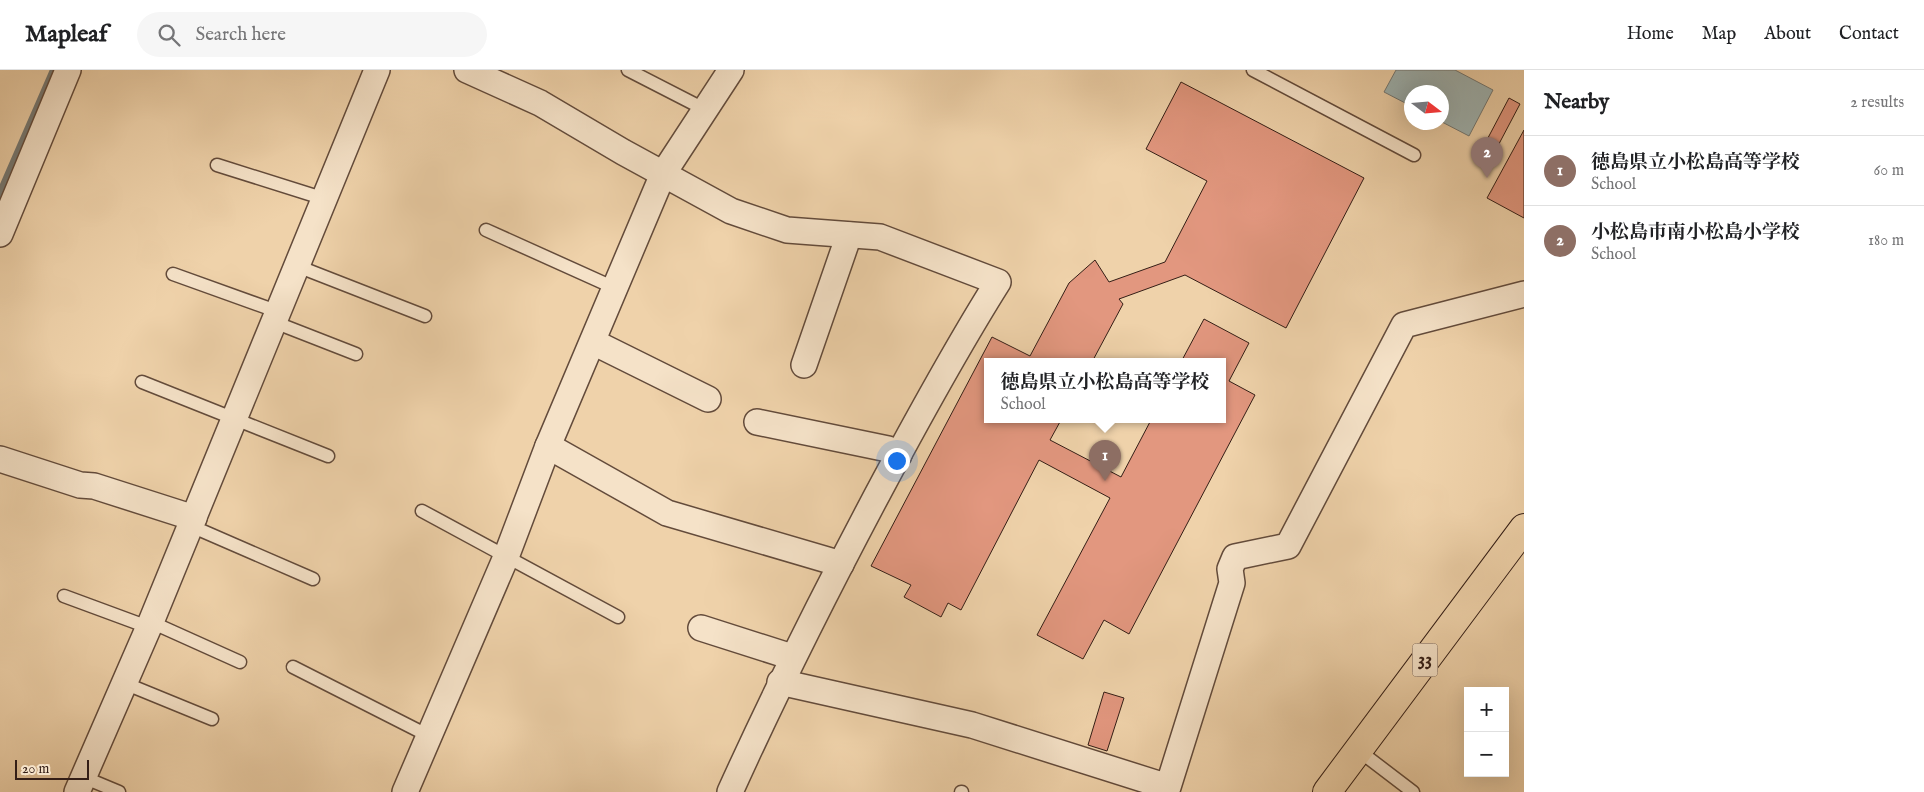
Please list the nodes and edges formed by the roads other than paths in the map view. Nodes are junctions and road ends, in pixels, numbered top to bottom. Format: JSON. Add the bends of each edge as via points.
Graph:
{"nodes":[{"id":1,"x":68,"y":70,"type":"edge"},
{"id":2,"x":377,"y":70,"type":"edge"},
{"id":3,"x":467,"y":70,"type":"edge"},
{"id":4,"x":628,"y":70,"type":"edge"},
{"id":5,"x":731,"y":70,"type":"edge"},
{"id":6,"x":1253,"y":70,"type":"edge"},
{"id":7,"x":706,"y":110,"type":"junction"},
{"id":8,"x":1414,"y":155,"type":"dead end"},
{"id":9,"x":217,"y":165,"type":"dead end"},
{"id":10,"x":664,"y":174,"type":"junction"},
{"id":11,"x":325,"y":199,"type":"junction"},
{"id":12,"x":486,"y":230,"type":"dead end"},
{"id":13,"x":0,"y":234,"type":"edge"},
{"id":14,"x":849,"y":236,"type":"junction"},
{"id":15,"x":297,"y":266,"type":"junction"},
{"id":16,"x":172,"y":274,"type":"dead end"},
{"id":17,"x":617,"y":289,"type":"junction"},
{"id":18,"x":1524,"y":294,"type":"edge"},
{"id":19,"x":425,"y":316,"type":"dead end"},
{"id":20,"x":277,"y":317,"type":"junction"},
{"id":21,"x":593,"y":342,"type":"junction"},
{"id":22,"x":356,"y":354,"type":"dead end"},
{"id":23,"x":804,"y":365,"type":"dead end"},
{"id":24,"x":142,"y":382,"type":"dead end"},
{"id":25,"x":708,"y":400,"type":"dead end"},
{"id":26,"x":234,"y":420,"type":"junction"},
{"id":27,"x":757,"y":422,"type":"dead end"},
{"id":28,"x":548,"y":446,"type":"junction"},
{"id":29,"x":899,"y":454,"type":"junction"},
{"id":30,"x":328,"y":456,"type":"dead end"},
{"id":31,"x":0,"y":460,"type":"edge"},
{"id":32,"x":422,"y":511,"type":"dead end"},
{"id":33,"x":192,"y":522,"type":"junction"},
{"id":34,"x":1524,"y":528,"type":"edge"},
{"id":35,"x":506,"y":557,"type":"junction"},
{"id":36,"x":841,"y":564,"type":"junction"},
{"id":37,"x":313,"y":579,"type":"dead end"},
{"id":38,"x":64,"y":596,"type":"dead end"},
{"id":39,"x":618,"y":617,"type":"dead end"},
{"id":40,"x":150,"y":624,"type":"junction"},
{"id":41,"x":700,"y":628,"type":"dead end"},
{"id":42,"x":792,"y":658,"type":"junction"},
{"id":43,"x":240,"y":662,"type":"dead end"},
{"id":44,"x":293,"y":667,"type":"dead end"},
{"id":45,"x":780,"y":682,"type":"junction"},
{"id":46,"x":124,"y":684,"type":"junction"},
{"id":47,"x":212,"y":718,"type":"dead end"},
{"id":48,"x":429,"y":736,"type":"junction"},
{"id":49,"x":1358,"y":750,"type":"junction"},
{"id":50,"x":80,"y":784,"type":"edge"},
{"id":51,"x":119,"y":792,"type":"edge"},
{"id":52,"x":405,"y":792,"type":"edge"},
{"id":53,"x":730,"y":792,"type":"edge"},
{"id":54,"x":1327,"y":792,"type":"edge"},
{"id":55,"x":1413,"y":792,"type":"edge"}],
"edges":[{"from":1,"to":13,"type":"street"},
{"from":2,"to":11,"type":"street"},
{"from":3,"to":10,"type":"street","via":[[540,103]]},
{"from":4,"to":7,"type":"lane"},
{"from":5,"to":7,"type":"street"},
{"from":6,"to":8,"type":"lane"},
{"from":7,"to":10,"type":"street"},
{"from":9,"to":11,"type":"lane"},
{"from":10,"to":14,"type":"street","via":[[731,211],[787,230]]},
{"from":10,"to":17,"type":"street"},
{"from":11,"to":15,"type":"street"},
{"from":12,"to":17,"type":"lane"},
{"from":14,"to":23,"type":"street"},
{"from":14,"to":29,"type":"street","via":[[880,237],[998,282]]},
{"from":15,"to":19,"type":"lane"},
{"from":15,"to":20,"type":"street"},
{"from":16,"to":20,"type":"lane"},
{"from":17,"to":21,"type":"street"},
{"from":18,"to":45,"type":"street","via":[[1404,325],[1288,546],[1235,557],[1230,569],[1232,583],[1168,787],[972,725]]},
{"from":20,"to":22,"type":"lane"},
{"from":20,"to":26,"type":"street"},
{"from":21,"to":25,"type":"street"},
{"from":21,"to":28,"type":"street"},
{"from":24,"to":26,"type":"lane"},
{"from":26,"to":30,"type":"lane"},
{"from":26,"to":33,"type":"street"},
{"from":27,"to":29,"type":"street"},
{"from":28,"to":35,"type":"street"},
{"from":28,"to":36,"type":"street","via":[[667,513]]},
{"from":29,"to":36,"type":"street"},
{"from":31,"to":33,"type":"street","via":[[94,486]]},
{"from":32,"to":35,"type":"lane"},
{"from":33,"to":37,"type":"lane"},
{"from":33,"to":40,"type":"street"},
{"from":34,"to":49,"type":"main road","number":"33"},
{"from":35,"to":39,"type":"lane"},
{"from":35,"to":48,"type":"street"},
{"from":36,"to":42,"type":"street"},
{"from":38,"to":40,"type":"lane"},
{"from":40,"to":43,"type":"lane"},
{"from":40,"to":46,"type":"street"},
{"from":41,"to":42,"type":"street"},
{"from":42,"to":45,"type":"street"},
{"from":44,"to":48,"type":"lane"},
{"from":45,"to":53,"type":"street"},
{"from":46,"to":47,"type":"lane"},
{"from":46,"to":50,"type":"street"},
{"from":48,"to":52,"type":"street"},
{"from":49,"to":54,"type":"main road","number":"33"},
{"from":49,"to":55,"type":"lane"},
{"from":50,"to":51,"type":"lane"}]}
